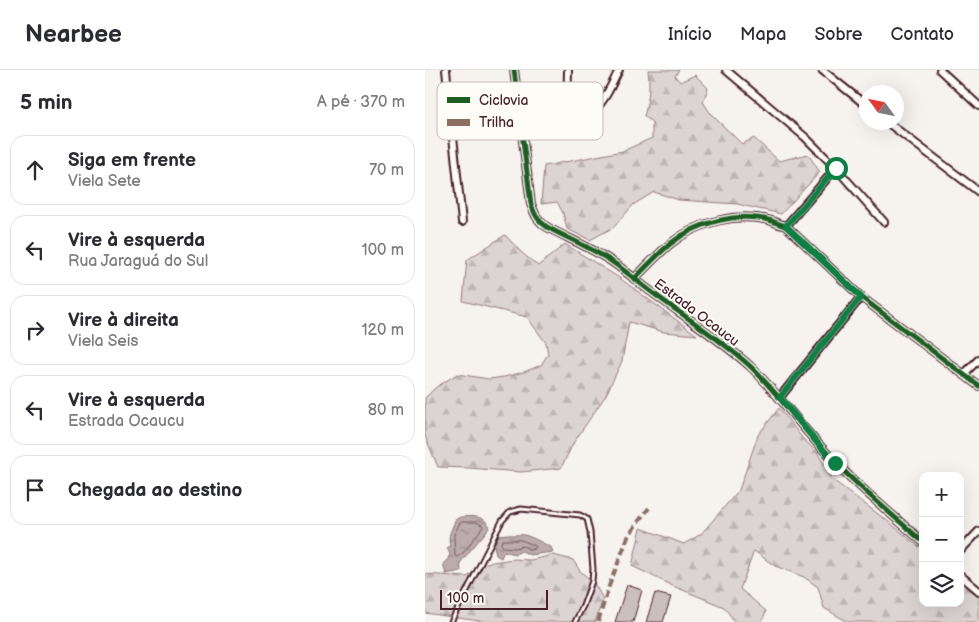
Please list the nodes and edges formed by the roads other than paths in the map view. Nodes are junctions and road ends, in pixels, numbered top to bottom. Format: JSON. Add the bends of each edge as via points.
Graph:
{"nodes":[{"id":1,"x":619,"y":70,"type":"edge"},
{"id":2,"x":726,"y":70,"type":"edge"},
{"id":3,"x":822,"y":70,"type":"edge"},
{"id":4,"x":940,"y":70,"type":"edge"},
{"id":5,"x":603,"y":99,"type":"edge"},
{"id":6,"x":859,"y":100,"type":"edge"},
{"id":7,"x":979,"y":106,"type":"edge"},
{"id":8,"x":898,"y":130,"type":"edge"},
{"id":9,"x":453,"y":140,"type":"edge"},
{"id":10,"x":523,"y":140,"type":"edge"},
{"id":11,"x":836,"y":168,"type":"junction"},
{"id":12,"x":979,"y":192,"type":"edge"},
{"id":13,"x":462,"y":222,"type":"dead end"},
{"id":14,"x":884,"y":222,"type":"dead end"},
{"id":15,"x":786,"y":226,"type":"junction"},
{"id":16,"x":634,"y":279,"type":"junction"},
{"id":17,"x":861,"y":297,"type":"junction"},
{"id":18,"x":979,"y":359,"type":"edge"},
{"id":19,"x":964,"y":374,"type":"junction"},
{"id":20,"x":979,"y":386,"type":"edge"},
{"id":21,"x":780,"y":397,"type":"junction"},
{"id":22,"x":979,"y":531,"type":"edge"},
{"id":23,"x":919,"y":539,"type":"edge"},
{"id":24,"x":964,"y":547,"type":"edge"},
{"id":25,"x":964,"y":578,"type":"edge"},
{"id":26,"x":979,"y":591,"type":"edge"},
{"id":27,"x":451,"y":622,"type":"edge"},
{"id":28,"x":575,"y":622,"type":"edge"}],
"edges":[{"from":1,"to":5,"type":"street"},
{"from":2,"to":11,"type":"street","via":[[805,137]]},
{"from":3,"to":6,"type":"street"},
{"from":4,"to":7,"type":"street"},
{"from":8,"to":12,"type":"street"},
{"from":9,"to":13,"type":"street"},
{"from":10,"to":16,"type":"street","name":"Estrada Ocaucu","via":[[531,204],[539,222],[603,256]]},
{"from":11,"to":14,"type":"street"},
{"from":11,"to":15,"type":"street"},
{"from":15,"to":16,"type":"street","via":[[752,218],[731,218],[708,224],[671,243]]},
{"from":15,"to":17,"type":"street"},
{"from":16,"to":21,"type":"street","name":"Estrada Ocaucu","via":[[748,364]]},
{"from":17,"to":19,"type":"street"},
{"from":17,"to":21,"type":"street"},
{"from":18,"to":19,"type":"street"},
{"from":19,"to":20,"type":"street"},
{"from":21,"to":23,"type":"street","name":"Estrada Ocaucu","via":[[835,463]]},
{"from":22,"to":24,"type":"street"},
{"from":25,"to":26,"type":"street"},
{"from":27,"to":28,"type":"lane","via":[[502,520],[509,512],[521,509],[580,515],[587,519],[592,547],[592,580]]}]}
